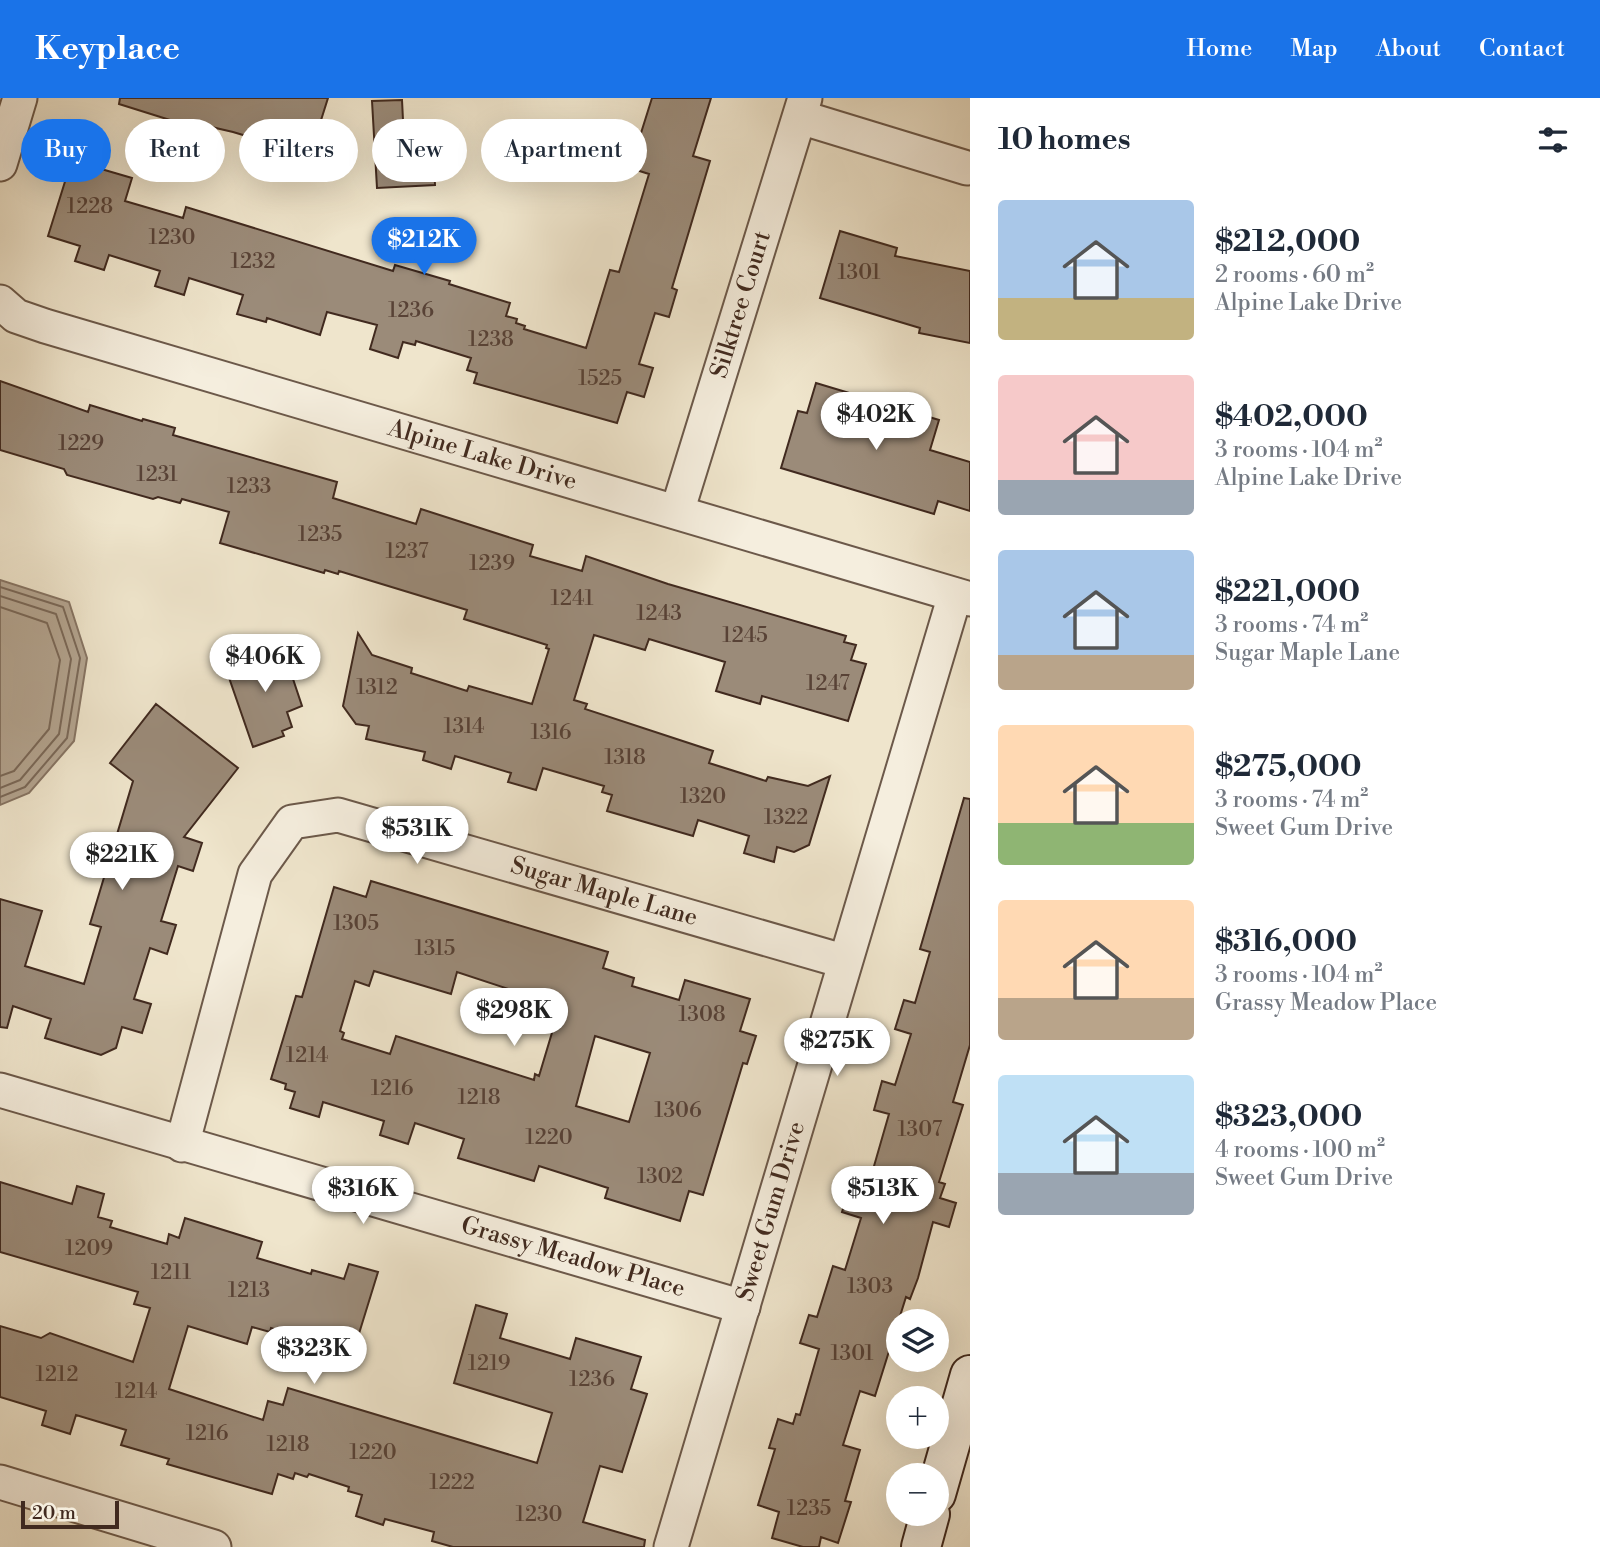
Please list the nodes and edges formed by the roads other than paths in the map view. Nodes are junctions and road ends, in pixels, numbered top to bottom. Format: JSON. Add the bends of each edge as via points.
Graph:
{"nodes":[{"id":1,"x":20,"y":98,"type":"edge"},
{"id":2,"x":803,"y":107,"type":"edge"},
{"id":3,"x":0,"y":164,"type":"edge"},
{"id":4,"x":967,"y":168,"type":"dead end"},
{"id":5,"x":0,"y":302,"type":"edge"},
{"id":6,"x":677,"y":512,"type":"junction"},
{"id":7,"x":963,"y":597,"type":"edge"},
{"id":8,"x":843,"y":961,"type":"junction"},
{"id":9,"x":0,"y":1090,"type":"edge"},
{"id":10,"x":183,"y":1145,"type":"junction"},
{"id":11,"x":743,"y":1307,"type":"junction"},
{"id":12,"x":970,"y":1375,"type":"edge"},
{"id":13,"x":945,"y":1463,"type":"edge"},
{"id":14,"x":0,"y":1482,"type":"edge"},
{"id":15,"x":927,"y":1526,"type":"edge"},
{"id":16,"x":215,"y":1547,"type":"edge"},
{"id":17,"x":671,"y":1547,"type":"edge"},
{"id":18,"x":921,"y":1547,"type":"edge"}],
"edges":[{"from":1,"to":3,"type":"street"},
{"from":2,"to":4,"type":"street"},
{"from":2,"to":6,"type":"street","name":"Silktree Court"},
{"from":5,"to":6,"type":"street","name":"Alpine Lake Drive","via":[[16,316],[45,327]]},
{"from":6,"to":7,"type":"street","name":"Alpine Lake Drive"},
{"from":7,"to":8,"type":"street","name":"Sweet Gum Drive"},
{"from":8,"to":10,"type":"street","name":"Sugar Maple Lane","via":[[338,815],[292,822],[255,874]]},
{"from":8,"to":11,"type":"street","name":"Sweet Gum Drive"},
{"from":9,"to":10,"type":"street","name":"Grassy Meadow Place"},
{"from":10,"to":11,"type":"street","name":"Grassy Meadow Place"},
{"from":11,"to":17,"type":"street","name":"Sweet Gum Drive"},
{"from":12,"to":13,"type":"street"},
{"from":14,"to":16,"type":"street"},
{"from":15,"to":18,"type":"street"}]}
